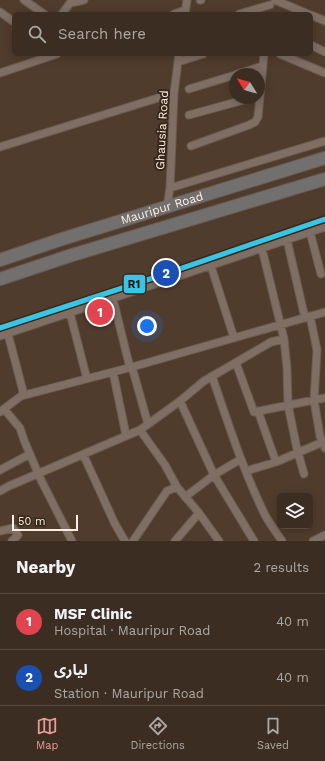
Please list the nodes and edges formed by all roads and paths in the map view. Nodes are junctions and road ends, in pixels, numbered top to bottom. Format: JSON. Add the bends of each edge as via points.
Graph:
{"nodes":[{"id":1,"x":24,"y":0,"type":"edge"},
{"id":2,"x":84,"y":0,"type":"edge"},
{"id":3,"x":187,"y":0,"type":"edge"},
{"id":4,"x":67,"y":2,"type":"edge"},
{"id":5,"x":272,"y":2,"type":"edge"},
{"id":6,"x":0,"y":12,"type":"edge"},
{"id":7,"x":41,"y":12,"type":"edge"},
{"id":8,"x":63,"y":12,"type":"edge"},
{"id":9,"x":185,"y":12,"type":"edge"},
{"id":10,"x":244,"y":12,"type":"edge"},
{"id":11,"x":270,"y":12,"type":"edge"},
{"id":12,"x":302,"y":12,"type":"edge"},
{"id":13,"x":313,"y":16,"type":"edge"},
{"id":14,"x":12,"y":21,"type":"edge"},
{"id":15,"x":325,"y":21,"type":"edge"},
{"id":16,"x":313,"y":46,"type":"edge"},
{"id":17,"x":325,"y":52,"type":"edge"},
{"id":18,"x":44,"y":56,"type":"edge"},
{"id":19,"x":179,"y":56,"type":"edge"},
{"id":20,"x":197,"y":56,"type":"edge"},
{"id":21,"x":264,"y":56,"type":"edge"},
{"id":22,"x":284,"y":56,"type":"edge"},
{"id":23,"x":178,"y":62,"type":"junction"},
{"id":24,"x":263,"y":66,"type":"joint"},
{"id":25,"x":256,"y":68,"type":"edge"},
{"id":26,"x":0,"y":73,"type":"edge"},
{"id":27,"x":325,"y":74,"type":"edge"},
{"id":28,"x":229,"y":76,"type":"edge"},
{"id":29,"x":189,"y":89,"type":"dead end"},
{"id":30,"x":174,"y":93,"type":"junction"},
{"id":31,"x":229,"y":104,"type":"edge"},
{"id":32,"x":259,"y":104,"type":"edge"},
{"id":33,"x":189,"y":115,"type":"dead end"},
{"id":34,"x":325,"y":141,"type":"edge"},
{"id":35,"x":0,"y":146,"type":"edge"},
{"id":36,"x":191,"y":146,"type":"dead end"},
{"id":37,"x":325,"y":158,"type":"edge"},
{"id":38,"x":325,"y":179,"type":"edge"},
{"id":39,"x":170,"y":188,"type":"junction"},
{"id":40,"x":167,"y":207,"type":"junction"},
{"id":41,"x":325,"y":227,"type":"edge"},
{"id":42,"x":310,"y":232,"type":"junction"},
{"id":43,"x":287,"y":240,"type":"junction"},
{"id":44,"x":262,"y":248,"type":"junction"},
{"id":45,"x":0,"y":260,"type":"edge"},
{"id":46,"x":211,"y":266,"type":"junction"},
{"id":47,"x":321,"y":274,"type":"dead end"},
{"id":48,"x":0,"y":280,"type":"edge"},
{"id":49,"x":113,"y":299,"type":"junction"},
{"id":50,"x":325,"y":312,"type":"edge"},
{"id":51,"x":70,"y":313,"type":"junction"},
{"id":52,"x":307,"y":317,"type":"junction"},
{"id":53,"x":280,"y":325,"type":"junction"},
{"id":54,"x":8,"y":334,"type":"junction"},
{"id":55,"x":0,"y":336,"type":"edge"},
{"id":56,"x":234,"y":338,"type":"junction"},
{"id":57,"x":284,"y":339,"type":"junction"},
{"id":58,"x":325,"y":349,"type":"edge"},
{"id":59,"x":317,"y":350,"type":"junction"},
{"id":60,"x":236,"y":363,"type":"junction"},
{"id":61,"x":130,"y":367,"type":"junction"},
{"id":62,"x":112,"y":372,"type":"junction"},
{"id":63,"x":212,"y":376,"type":"junction"},
{"id":64,"x":87,"y":379,"type":"junction"},
{"id":65,"x":24,"y":395,"type":"junction"},
{"id":66,"x":325,"y":398,"type":"edge"},
{"id":67,"x":314,"y":400,"type":"junction"},
{"id":68,"x":180,"y":401,"type":"junction"},
{"id":69,"x":288,"y":405,"type":"junction"},
{"id":70,"x":2,"y":410,"type":"edge"},
{"id":71,"x":258,"y":411,"type":"junction"},
{"id":72,"x":148,"y":424,"type":"junction"},
{"id":73,"x":140,"y":430,"type":"junction"},
{"id":74,"x":126,"y":435,"type":"junction"},
{"id":75,"x":324,"y":446,"type":"edge"},
{"id":76,"x":298,"y":452,"type":"junction"},
{"id":77,"x":30,"y":454,"type":"junction"},
{"id":78,"x":82,"y":454,"type":"junction"},
{"id":79,"x":241,"y":459,"type":"junction"},
{"id":80,"x":276,"y":462,"type":"junction"},
{"id":81,"x":0,"y":470,"type":"edge"},
{"id":82,"x":246,"y":471,"type":"junction"},
{"id":83,"x":38,"y":473,"type":"junction"},
{"id":84,"x":304,"y":474,"type":"dead end"},
{"id":85,"x":214,"y":475,"type":"junction"},
{"id":86,"x":177,"y":487,"type":"junction"},
{"id":87,"x":0,"y":491,"type":"edge"},
{"id":88,"x":185,"y":497,"type":"junction"},
{"id":89,"x":199,"y":513,"type":"junction"},
{"id":90,"x":0,"y":532,"type":"edge"},
{"id":91,"x":325,"y":535,"type":"edge"},
{"id":92,"x":12,"y":541,"type":"edge"},
{"id":93,"x":72,"y":541,"type":"edge"},
{"id":94,"x":125,"y":541,"type":"edge"},
{"id":95,"x":133,"y":541,"type":"edge"},
{"id":96,"x":175,"y":541,"type":"edge"},
{"id":97,"x":219,"y":541,"type":"edge"},
{"id":98,"x":254,"y":541,"type":"edge"},
{"id":99,"x":282,"y":541,"type":"edge"},
{"id":100,"x":313,"y":541,"type":"edge"}],
"edges":[{"from":1,"to":7,"type":"street"},
{"from":2,"to":4,"type":"street"},
{"from":3,"to":9,"type":"street"},
{"from":4,"to":8,"type":"street"},
{"from":5,"to":10,"type":"street"},
{"from":5,"to":11,"type":"street"},
{"from":5,"to":12,"type":"street"},
{"from":6,"to":14,"type":"street"},
{"from":13,"to":15,"type":"street"},
{"from":16,"to":17,"type":"street"},
{"from":18,"to":26,"type":"street"},
{"from":19,"to":23,"type":"street","name":"Ghausia Road"},
{"from":20,"to":23,"type":"street"},
{"from":21,"to":24,"type":"street"},
{"from":22,"to":27,"type":"street"},
{"from":23,"to":30,"type":"street","name":"Ghausia Road"},
{"from":24,"to":25,"type":"street"},
{"from":28,"to":29,"type":"street"},
{"from":30,"to":35,"type":"street"},
{"from":30,"to":39,"type":"street","name":"Ghausia Road"},
{"from":31,"to":33,"type":"street"},
{"from":32,"to":36,"type":"street","via":[[255,122]]},
{"from":34,"to":39,"type":"street"},
{"from":37,"to":40,"type":"highway","name":"Mauripur Road"},
{"from":38,"to":48,"type":"highway","name":"Mauripur Road","via":[[68,256]]},
{"from":39,"to":40,"type":"street","name":"Ghausia Road"},
{"from":40,"to":45,"type":"highway","name":"Mauripur Road"},
{"from":41,"to":42,"type":"street"},
{"from":42,"to":43,"type":"street"},
{"from":42,"to":47,"type":"street"},
{"from":43,"to":44,"type":"street"},
{"from":43,"to":52,"type":"street"},
{"from":44,"to":46,"type":"street"},
{"from":44,"to":53,"type":"street"},
{"from":46,"to":49,"type":"street"},
{"from":46,"to":56,"type":"street"},
{"from":49,"to":51,"type":"street"},
{"from":49,"to":61,"type":"street"},
{"from":50,"to":52,"type":"street"},
{"from":51,"to":54,"type":"street"},
{"from":51,"to":64,"type":"street"},
{"from":52,"to":53,"type":"street"},
{"from":52,"to":59,"type":"street"},
{"from":53,"to":56,"type":"street"},
{"from":53,"to":57,"type":"street"},
{"from":54,"to":55,"type":"street"},
{"from":54,"to":65,"type":"street"},
{"from":56,"to":61,"type":"street"},
{"from":57,"to":60,"type":"street","via":[[271,342]]},
{"from":57,"to":69,"type":"street"},
{"from":58,"to":59,"type":"street"},
{"from":59,"to":67,"type":"street"},
{"from":60,"to":63,"type":"street"},
{"from":60,"to":71,"type":"street","via":[[254,412]]},
{"from":61,"to":62,"type":"street"},
{"from":61,"to":72,"type":"street"},
{"from":62,"to":64,"type":"street"},
{"from":62,"to":74,"type":"street"},
{"from":63,"to":68,"type":"street"},
{"from":63,"to":79,"type":"street"},
{"from":64,"to":65,"type":"street"},
{"from":65,"to":70,"type":"street"},
{"from":66,"to":67,"type":"street"},
{"from":67,"to":69,"type":"street"},
{"from":67,"to":75,"type":"street"},
{"from":68,"to":72,"type":"street"},
{"from":68,"to":85,"type":"street"},
{"from":69,"to":71,"type":"street"},
{"from":69,"to":76,"type":"street"},
{"from":70,"to":77,"type":"street","via":[[20,428]]},
{"from":71,"to":80,"type":"street"},
{"from":72,"to":73,"type":"street"},
{"from":73,"to":74,"type":"street"},
{"from":73,"to":86,"type":"street"},
{"from":74,"to":78,"type":"street"},
{"from":75,"to":76,"type":"street"},
{"from":76,"to":80,"type":"street"},
{"from":76,"to":84,"type":"street"},
{"from":77,"to":81,"type":"street"},
{"from":77,"to":83,"type":"street"},
{"from":78,"to":83,"type":"street"},
{"from":78,"to":94,"type":"street"},
{"from":79,"to":82,"type":"street"},
{"from":79,"to":85,"type":"street"},
{"from":80,"to":82,"type":"street"},
{"from":82,"to":99,"type":"street","via":[[266,516]]},
{"from":83,"to":87,"type":"street"},
{"from":83,"to":93,"type":"street"},
{"from":85,"to":88,"type":"street"},
{"from":85,"to":98,"type":"street"},
{"from":86,"to":88,"type":"street"},
{"from":86,"to":95,"type":"street","via":[[167,491]]},
{"from":88,"to":89,"type":"street"},
{"from":89,"to":96,"type":"street"},
{"from":89,"to":97,"type":"street"},
{"from":90,"to":92,"type":"street","via":[[13,528],[18,535]]},
{"from":91,"to":100,"type":"street"}]}
